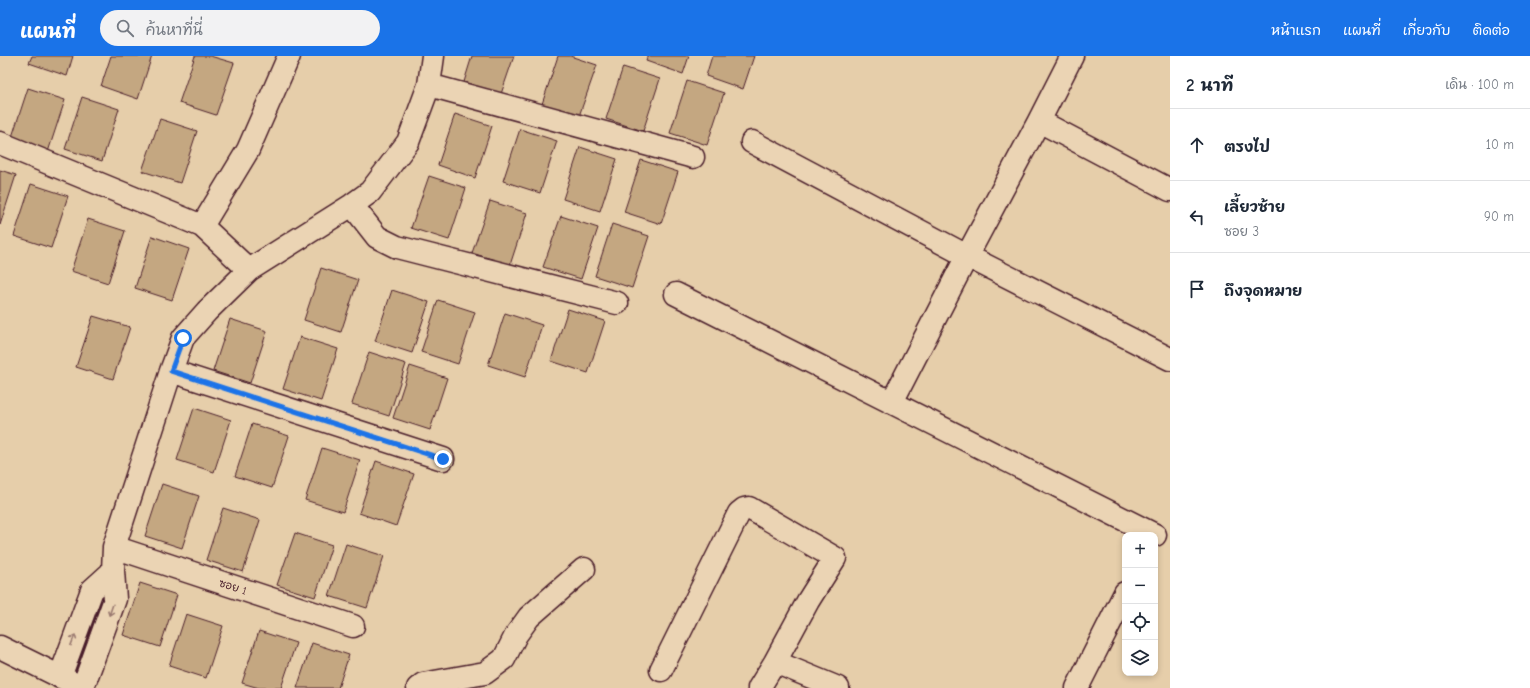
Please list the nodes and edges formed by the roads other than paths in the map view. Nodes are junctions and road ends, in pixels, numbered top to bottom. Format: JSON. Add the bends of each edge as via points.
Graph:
{"nodes":[{"id":1,"x":289,"y":56,"type":"edge"},
{"id":2,"x":433,"y":56,"type":"edge"},
{"id":3,"x":1072,"y":56,"type":"edge"},
{"id":4,"x":429,"y":85,"type":"junction"},
{"id":5,"x":1039,"y":121,"type":"junction"},
{"id":6,"x":752,"y":142,"type":"dead end"},
{"id":7,"x":0,"y":143,"type":"edge"},
{"id":8,"x":692,"y":157,"type":"dead end"},
{"id":9,"x":1170,"y":190,"type":"edge"},
{"id":10,"x":352,"y":205,"type":"junction"},
{"id":11,"x":202,"y":226,"type":"junction"},
{"id":12,"x":967,"y":256,"type":"junction"},
{"id":13,"x":249,"y":270,"type":"junction"},
{"id":14,"x":676,"y":294,"type":"dead end"},
{"id":15,"x":618,"y":303,"type":"dead end"},
{"id":16,"x":1170,"y":359,"type":"edge"},
{"id":17,"x":171,"y":371,"type":"junction"},
{"id":18,"x":892,"y":402,"type":"junction"},
{"id":19,"x":443,"y":459,"type":"dead end"},
{"id":20,"x":1149,"y":532,"type":"edge"},
{"id":21,"x":1158,"y":536,"type":"edge"},
{"id":22,"x":1170,"y":542,"type":"edge"},
{"id":23,"x":114,"y":547,"type":"junction"},
{"id":24,"x":584,"y":569,"type":"dead end"},
{"id":25,"x":113,"y":571,"type":"junction"},
{"id":26,"x":1122,"y":600,"type":"edge"},
{"id":27,"x":353,"y":626,"type":"dead end"},
{"id":28,"x":0,"y":647,"type":"edge"},
{"id":29,"x":775,"y":662,"type":"junction"},
{"id":30,"x":661,"y":670,"type":"dead end"},
{"id":31,"x":48,"y":678,"type":"edge"},
{"id":32,"x":84,"y":688,"type":"edge"},
{"id":33,"x":418,"y":688,"type":"edge"},
{"id":34,"x":759,"y":688,"type":"edge"},
{"id":35,"x":838,"y":688,"type":"edge"},
{"id":36,"x":1077,"y":688,"type":"edge"}],
"edges":[{"from":1,"to":11,"type":"street","via":[[248,150]]},
{"from":2,"to":4,"type":"street"},
{"from":3,"to":5,"type":"street"},
{"from":4,"to":8,"type":"street"},
{"from":4,"to":10,"type":"street","via":[[408,142],[370,192]]},
{"from":5,"to":9,"type":"street"},
{"from":5,"to":12,"type":"street"},
{"from":6,"to":12,"type":"street"},
{"from":7,"to":11,"type":"street"},
{"from":10,"to":13,"type":"street"},
{"from":10,"to":15,"type":"street","via":[[376,237],[397,247]]},
{"from":11,"to":13,"type":"street"},
{"from":12,"to":16,"type":"street"},
{"from":12,"to":18,"type":"street"},
{"from":13,"to":17,"type":"street","via":[[183,338]]},
{"from":14,"to":18,"type":"street"},
{"from":17,"to":19,"type":"street"},
{"from":17,"to":23,"type":"street"},
{"from":18,"to":20,"type":"street"},
{"from":21,"to":22,"type":"street"},
{"from":23,"to":25,"type":"street"},
{"from":23,"to":27,"type":"street","name":"ซอย 1"},
{"from":24,"to":33,"type":"street","via":[[529,617],[504,659],[485,673],[423,684]]},
{"from":31,"to":25,"type":"street","one_way":true,"via":[[92,590]]},
{"from":25,"to":32,"type":"street","one_way":true,"via":[[115,599]]},
{"from":26,"to":36,"type":"street"},
{"from":28,"to":31,"type":"street"},
{"from":29,"to":30,"type":"street","via":[[835,558],[749,508],[739,513]]},
{"from":29,"to":34,"type":"street"},
{"from":29,"to":35,"type":"street"},
{"from":31,"to":32,"type":"street"}]}
